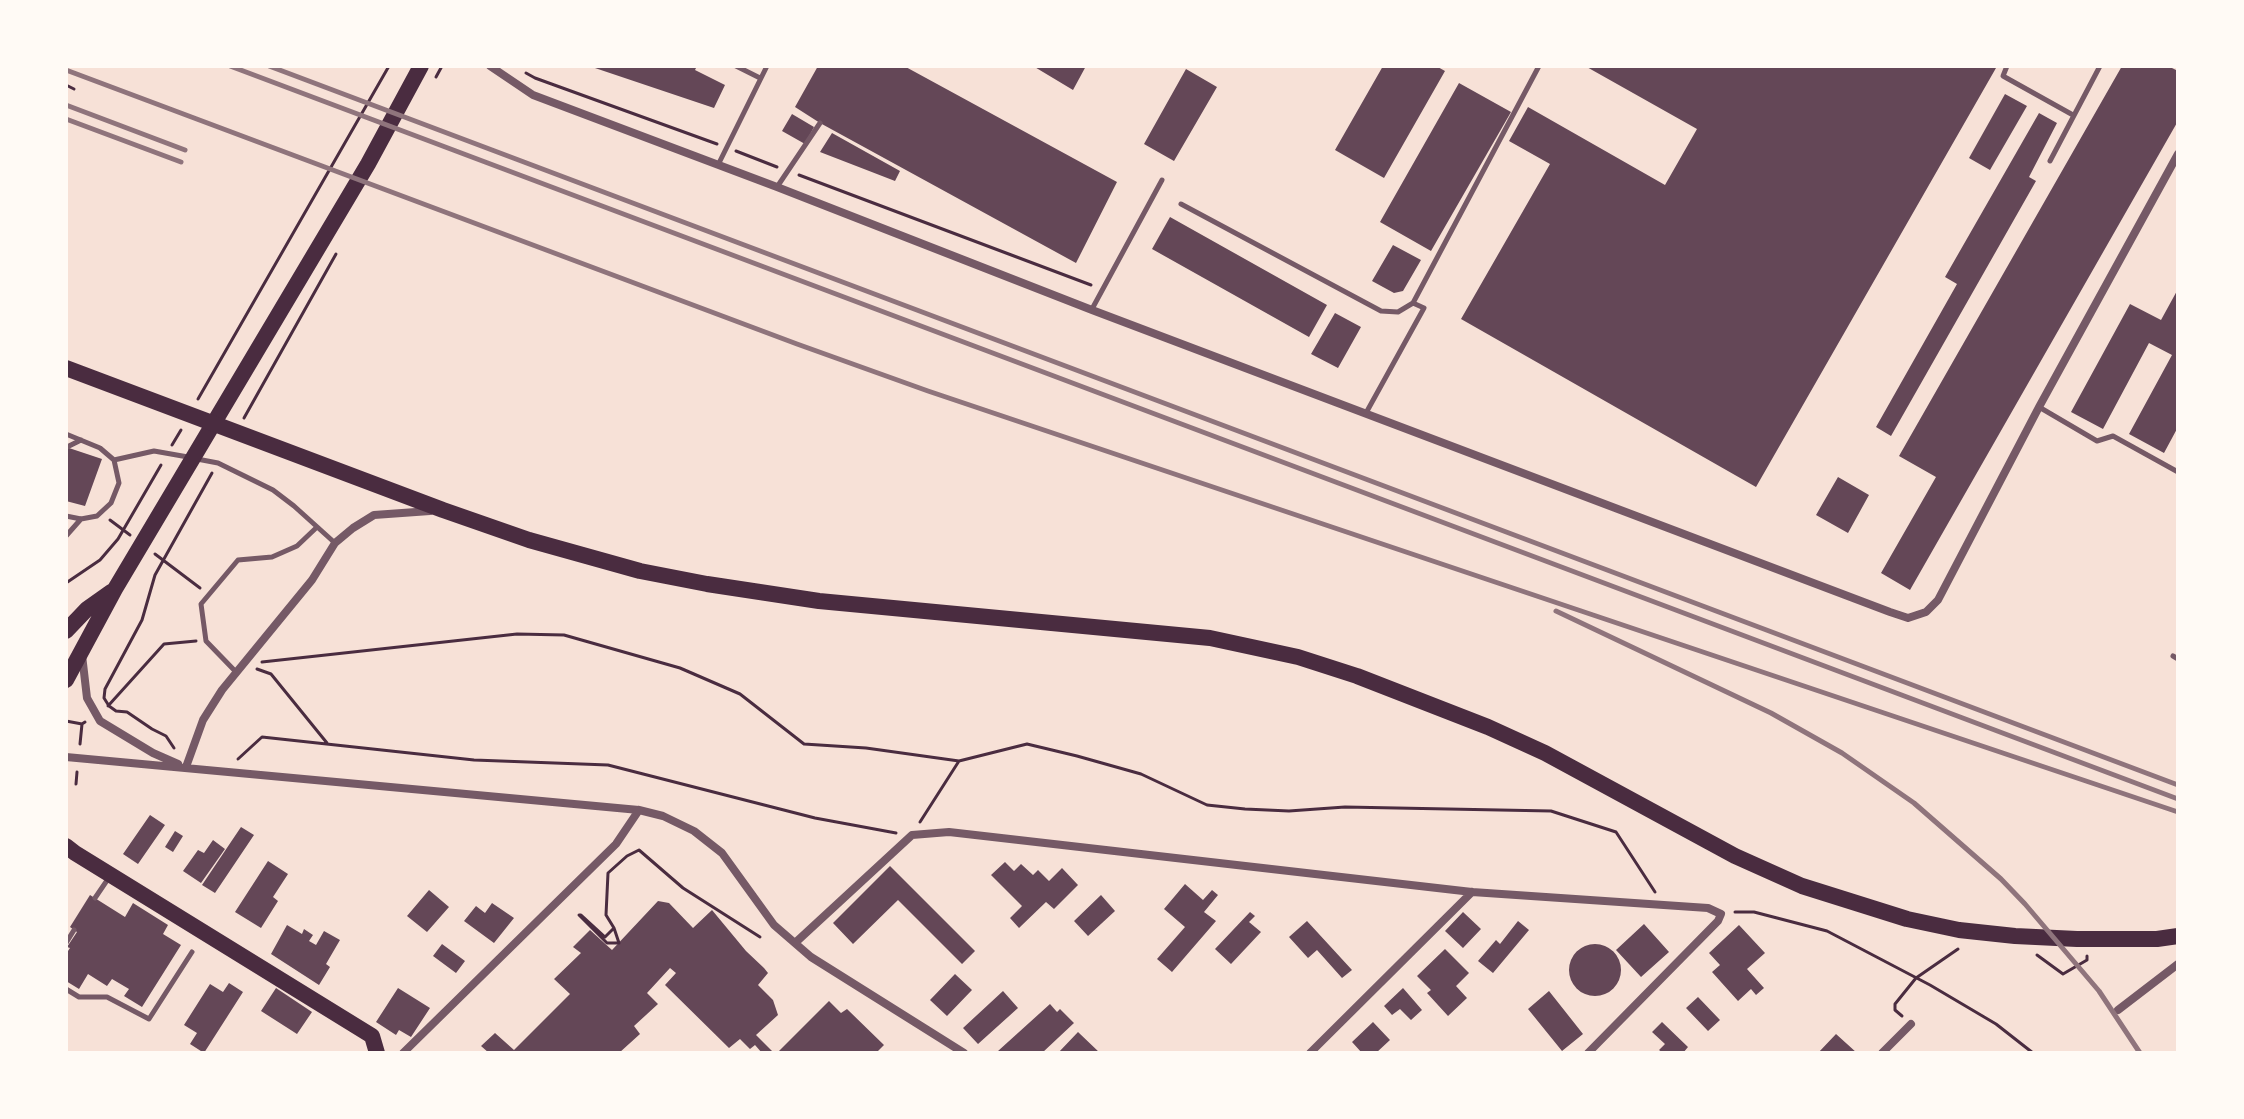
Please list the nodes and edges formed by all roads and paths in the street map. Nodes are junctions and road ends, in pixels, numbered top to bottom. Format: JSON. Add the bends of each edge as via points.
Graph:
{"nodes":[{"id":1,"x":389,"y":66,"type":"edge"},
{"id":2,"x":421,"y":66,"type":"edge"},
{"id":3,"x":442,"y":66,"type":"edge"},
{"id":4,"x":490,"y":66,"type":"edge"},
{"id":5,"x":736,"y":66,"type":"edge"},
{"id":6,"x":767,"y":66,"type":"edge"},
{"id":7,"x":1539,"y":66,"type":"edge"},
{"id":8,"x":2007,"y":66,"type":"edge"},
{"id":9,"x":2100,"y":66,"type":"edge"},
{"id":10,"x":517,"y":68,"type":"dead end"},
{"id":11,"x":506,"y":71,"type":"edge"},
{"id":12,"x":760,"y":78,"type":"junction"},
{"id":13,"x":435,"y":80,"type":"dead end"},
{"id":14,"x":66,"y":85,"type":"edge"},
{"id":15,"x":74,"y":89,"type":"dead end"},
{"id":16,"x":2073,"y":115,"type":"junction"},
{"id":17,"x":820,"y":123,"type":"dead end"},
{"id":18,"x":727,"y":147,"type":"junction"},
{"id":19,"x":2178,"y":154,"type":"edge"},
{"id":20,"x":2050,"y":161,"type":"dead end"},
{"id":21,"x":718,"y":165,"type":"junction"},
{"id":22,"x":788,"y":171,"type":"junction"},
{"id":23,"x":1162,"y":180,"type":"dead end"},
{"id":24,"x":777,"y":187,"type":"junction"},
{"id":25,"x":1181,"y":204,"type":"dead end"},
{"id":26,"x":341,"y":245,"type":"dead end"},
{"id":27,"x":1101,"y":289,"type":"junction"},
{"id":28,"x":1413,"y":303,"type":"junction"},
{"id":29,"x":1092,"y":310,"type":"junction"},
{"id":30,"x":66,"y":368,"type":"edge"},
{"id":31,"x":196,"y":404,"type":"dead end"},
{"id":32,"x":2039,"y":407,"type":"junction"},
{"id":33,"x":1366,"y":413,"type":"junction"},
{"id":34,"x":241,"y":423,"type":"dead end"},
{"id":35,"x":180,"y":431,"type":"dead end"},
{"id":36,"x":66,"y":434,"type":"edge"},
{"id":37,"x":82,"y":440,"type":"junction"},
{"id":38,"x":172,"y":444,"type":"dead end"},
{"id":39,"x":67,"y":447,"type":"edge"},
{"id":40,"x":165,"y":458,"type":"dead end"},
{"id":41,"x":114,"y":460,"type":"junction"},
{"id":42,"x":217,"y":465,"type":"dead end"},
{"id":43,"x":2178,"y":472,"type":"edge"},
{"id":44,"x":443,"y":510,"type":"junction"},
{"id":45,"x":66,"y":516,"type":"edge"},
{"id":46,"x":81,"y":519,"type":"junction"},
{"id":47,"x":316,"y":528,"type":"junction"},
{"id":48,"x":66,"y":536,"type":"edge"},
{"id":49,"x":335,"y":543,"type":"junction"},
{"id":50,"x":66,"y":583,"type":"edge"},
{"id":51,"x":115,"y":589,"type":"junction"},
{"id":52,"x":66,"y":631,"type":"edge"},
{"id":53,"x":206,"y":641,"type":"junction"},
{"id":54,"x":81,"y":651,"type":"junction"},
{"id":55,"x":240,"y":668,"type":"junction"},
{"id":56,"x":66,"y":680,"type":"edge"},
{"id":57,"x":109,"y":706,"type":"junction"},
{"id":58,"x":327,"y":743,"type":"junction"},
{"id":59,"x":66,"y":757,"type":"edge"},
{"id":60,"x":959,"y":761,"type":"junction"},
{"id":61,"x":186,"y":767,"type":"junction"},
{"id":62,"x":225,"y":770,"type":"junction"},
{"id":63,"x":639,"y":810,"type":"junction"},
{"id":64,"x":912,"y":835,"type":"junction"},
{"id":65,"x":66,"y":846,"type":"edge"},
{"id":66,"x":111,"y":875,"type":"junction"},
{"id":67,"x":1472,"y":892,"type":"junction"},
{"id":68,"x":95,"y":898,"type":"dead end"},
{"id":69,"x":1662,"y":905,"type":"junction"},
{"id":70,"x":1720,"y":913,"type":"junction"},
{"id":71,"x":614,"y":928,"type":"junction"},
{"id":72,"x":74,"y":930,"type":"dead end"},
{"id":73,"x":2178,"y":936,"type":"edge"},
{"id":74,"x":760,"y":937,"type":"dead end"},
{"id":75,"x":66,"y":943,"type":"edge"},
{"id":76,"x":795,"y":943,"type":"junction"},
{"id":77,"x":192,"y":952,"type":"dead end"},
{"id":78,"x":2178,"y":964,"type":"edge"},
{"id":79,"x":1916,"y":978,"type":"junction"},
{"id":80,"x":66,"y":989,"type":"edge"},
{"id":81,"x":2118,"y":1010,"type":"dead end"},
{"id":82,"x":1911,"y":1024,"type":"joint"},
{"id":83,"x":375,"y":1045,"type":"edge"},
{"id":84,"x":403,"y":1053,"type":"edge"},
{"id":85,"x":964,"y":1053,"type":"edge"},
{"id":86,"x":1310,"y":1053,"type":"edge"},
{"id":87,"x":1588,"y":1053,"type":"edge"},
{"id":88,"x":1882,"y":1053,"type":"edge"},
{"id":89,"x":2033,"y":1053,"type":"edge"}],
"edges":[{"from":1,"to":31,"type":"path"},
{"from":2,"to":51,"type":"main road"},
{"from":3,"to":13,"type":"path"},
{"from":4,"to":11,"type":"street"},
{"from":5,"to":12,"type":"lane"},
{"from":6,"to":12,"type":"lane"},
{"from":7,"to":28,"type":"lane"},
{"from":8,"to":16,"type":"lane","via":[[2003,76]]},
{"from":9,"to":16,"type":"lane"},
{"from":10,"to":18,"type":"path"},
{"from":11,"to":21,"type":"street","via":[[533,95]]},
{"from":12,"to":18,"type":"lane"},
{"from":14,"to":15,"type":"path"},
{"from":16,"to":20,"type":"lane"},
{"from":17,"to":22,"type":"lane"},
{"from":18,"to":21,"type":"lane"},
{"from":18,"to":22,"type":"path"},
{"from":19,"to":32,"type":"street"},
{"from":21,"to":24,"type":"street"},
{"from":22,"to":24,"type":"lane"},
{"from":22,"to":27,"type":"path"},
{"from":23,"to":27,"type":"lane"},
{"from":24,"to":29,"type":"street"},
{"from":25,"to":28,"type":"lane","via":[[1381,311],[1398,312]]},
{"from":26,"to":34,"type":"path"},
{"from":27,"to":29,"type":"lane"},
{"from":28,"to":33,"type":"lane","via":[[1424,308]]},
{"from":29,"to":33,"type":"street"},
{"from":30,"to":44,"type":"main road"},
{"from":32,"to":33,"type":"street","via":[[1938,600],[1926,612],[1908,618]]},
{"from":32,"to":43,"type":"lane","via":[[2097,441],[2113,436]]},
{"from":35,"to":38,"type":"path"},
{"from":36,"to":37,"type":"lane"},
{"from":37,"to":39,"type":"lane"},
{"from":37,"to":41,"type":"lane"},
{"from":40,"to":50,"type":"path","via":[[118,539],[100,560]]},
{"from":41,"to":46,"type":"lane","via":[[119,483],[111,503],[97,516]]},
{"from":41,"to":47,"type":"lane","via":[[154,451],[218,463],[273,490]]},
{"from":42,"to":57,"type":"path","via":[[155,575],[142,620],[105,689]]},
{"from":44,"to":49,"type":"street","via":[[374,515]]},
{"from":44,"to":73,"type":"main road","via":[[591,559],[707,584],[819,601],[1174,633],[1255,646],[1357,676],[1488,727],[1735,856],[1802,886],[1907,919],[2015,936]]},
{"from":45,"to":46,"type":"lane"},
{"from":46,"to":48,"type":"lane"},
{"from":47,"to":49,"type":"lane"},
{"from":47,"to":53,"type":"lane","via":[[297,546],[272,557],[238,560],[201,604]]},
{"from":49,"to":55,"type":"street","via":[[312,580]]},
{"from":51,"to":52,"type":"main road"},
{"from":51,"to":54,"type":"main road"},
{"from":53,"to":55,"type":"lane"},
{"from":53,"to":57,"type":"path","via":[[164,644]]},
{"from":54,"to":56,"type":"main road"},
{"from":54,"to":61,"type":"street","via":[[87,698],[100,721]]},
{"from":55,"to":58,"type":"path","via":[[271,674]]},
{"from":55,"to":60,"type":"path","via":[[517,634],[564,635],[680,668],[740,694],[804,744]]},
{"from":55,"to":61,"type":"street","via":[[203,720]]},
{"from":57,"to":61,"type":"path","via":[[166,736]]},
{"from":58,"to":62,"type":"path","via":[[262,737]]},
{"from":58,"to":64,"type":"path","via":[[474,760],[608,765],[815,818]]},
{"from":59,"to":61,"type":"street"},
{"from":60,"to":64,"type":"path"},
{"from":60,"to":69,"type":"path","via":[[1027,744],[1141,774],[1207,805],[1245,809],[1551,811],[1616,832]]},
{"from":61,"to":62,"type":"street"},
{"from":62,"to":63,"type":"street"},
{"from":63,"to":76,"type":"street","via":[[694,831],[722,853],[774,925]]},
{"from":63,"to":84,"type":"street","via":[[616,844]]},
{"from":64,"to":67,"type":"street","via":[[949,832]]},
{"from":64,"to":76,"type":"street"},
{"from":65,"to":66,"type":"main road"},
{"from":66,"to":68,"type":"lane"},
{"from":66,"to":83,"type":"main road"},
{"from":67,"to":69,"type":"street"},
{"from":67,"to":86,"type":"street"},
{"from":69,"to":70,"type":"street"},
{"from":70,"to":79,"type":"path","via":[[1754,912],[1827,931]]},
{"from":70,"to":87,"type":"street","via":[[1718,921]]},
{"from":71,"to":71,"type":"path","via":[[605,937],[579,915],[607,943],[619,943]]},
{"from":71,"to":74,"type":"path","via":[[606,915],[608,873],[639,850],[683,888]]},
{"from":72,"to":75,"type":"lane"},
{"from":76,"to":85,"type":"street"},
{"from":77,"to":80,"type":"lane","via":[[149,1019],[107,997],[79,997]]},
{"from":78,"to":81,"type":"street"},
{"from":79,"to":82,"type":"path","via":[[1895,1004]]},
{"from":79,"to":89,"type":"path","via":[[1996,1024]]},
{"from":82,"to":88,"type":"street"}]}
